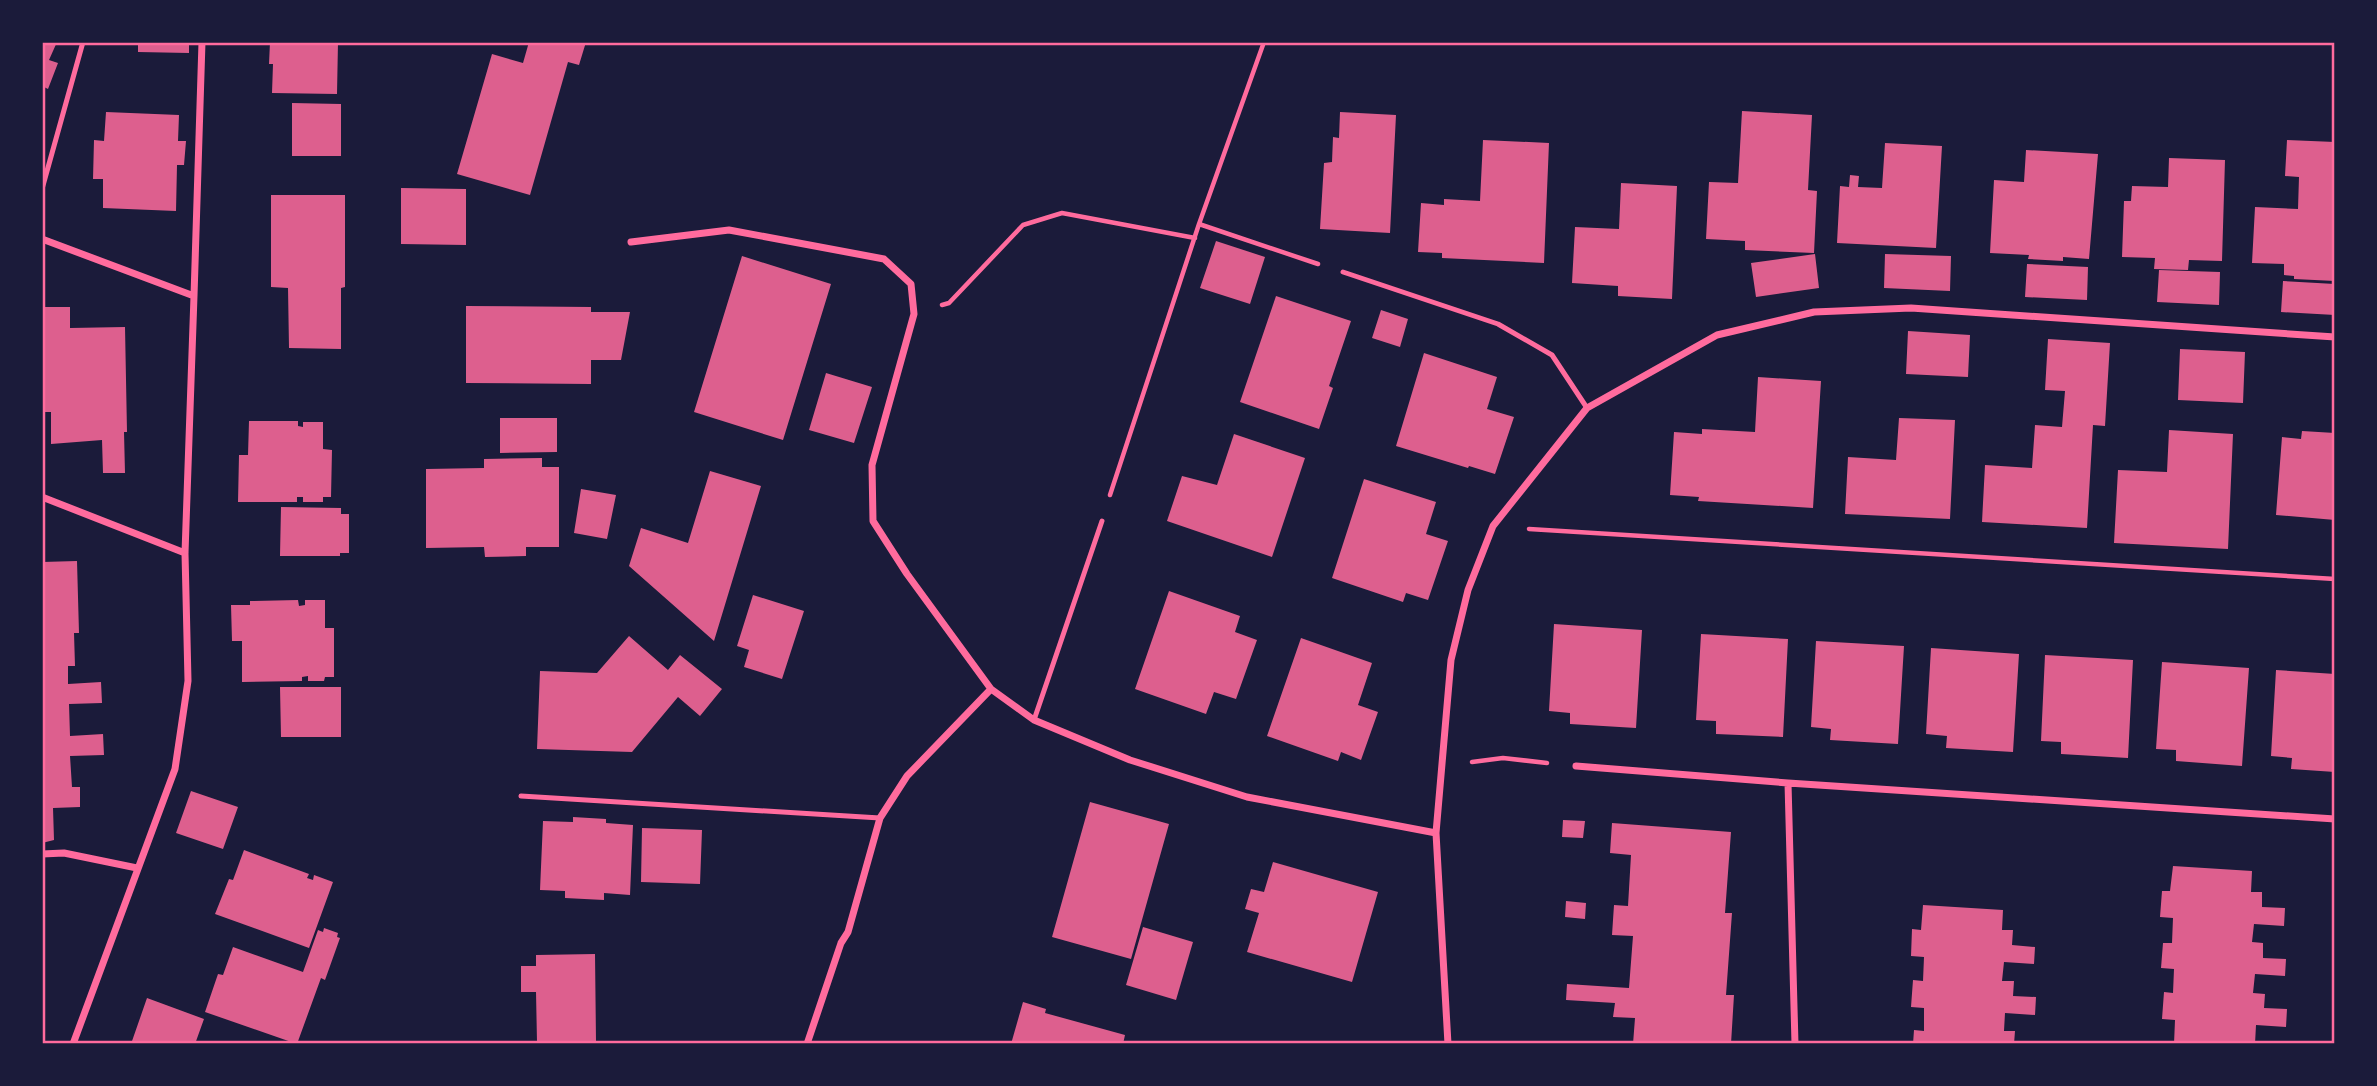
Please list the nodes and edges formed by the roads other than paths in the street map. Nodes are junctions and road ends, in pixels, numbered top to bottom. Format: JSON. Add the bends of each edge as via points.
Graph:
{"nodes":[{"id":1,"x":83,"y":42,"type":"edge"},
{"id":2,"x":202,"y":42,"type":"edge"},
{"id":3,"x":42,"y":189,"type":"edge"},
{"id":4,"x":42,"y":239,"type":"edge"},
{"id":5,"x":631,"y":242,"type":"dead end"},
{"id":6,"x":1343,"y":272,"type":"road end"},
{"id":7,"x":194,"y":296,"type":"junction"},
{"id":8,"x":2335,"y":337,"type":"edge"},
{"id":9,"x":1587,"y":408,"type":"junction"},
{"id":10,"x":42,"y":497,"type":"edge"},
{"id":11,"x":1102,"y":520,"type":"road end"},
{"id":12,"x":185,"y":553,"type":"junction"},
{"id":13,"x":991,"y":689,"type":"junction"},
{"id":14,"x":1034,"y":720,"type":"junction"},
{"id":15,"x":1576,"y":766,"type":"road end"},
{"id":16,"x":1788,"y":783,"type":"junction"},
{"id":17,"x":521,"y":796,"type":"dead end"},
{"id":18,"x":880,"y":818,"type":"junction"},
{"id":19,"x":2335,"y":819,"type":"edge"},
{"id":20,"x":1436,"y":833,"type":"junction"},
{"id":21,"x":42,"y":854,"type":"edge"},
{"id":22,"x":138,"y":868,"type":"junction"},
{"id":23,"x":73,"y":1044,"type":"edge"},
{"id":24,"x":807,"y":1044,"type":"edge"},
{"id":25,"x":1448,"y":1044,"type":"edge"},
{"id":26,"x":1795,"y":1044,"type":"edge"}],
"edges":[{"from":1,"to":3,"type":"lane"},
{"from":2,"to":7,"type":"street"},
{"from":4,"to":7,"type":"street"},
{"from":5,"to":13,"type":"street","via":[[729,230],[884,260],[911,284],[914,314],[872,465],[873,521]]},
{"from":6,"to":9,"type":"lane","via":[[1498,324],[1552,355]]},
{"from":7,"to":12,"type":"street"},
{"from":8,"to":9,"type":"street","via":[[1910,308],[1814,312],[1717,335]]},
{"from":9,"to":20,"type":"street","via":[[1493,526],[1468,590],[1451,660]]},
{"from":10,"to":12,"type":"street"},
{"from":11,"to":14,"type":"lane"},
{"from":12,"to":22,"type":"street","via":[[188,681],[175,769]]},
{"from":13,"to":14,"type":"street"},
{"from":13,"to":18,"type":"street","via":[[907,776]]},
{"from":14,"to":20,"type":"street","via":[[1130,760],[1247,797]]},
{"from":15,"to":16,"type":"street"},
{"from":16,"to":19,"type":"street"},
{"from":16,"to":26,"type":"street"},
{"from":17,"to":18,"type":"lane"},
{"from":18,"to":24,"type":"street","via":[[848,932]]},
{"from":20,"to":25,"type":"street"},
{"from":21,"to":22,"type":"street","via":[[64,853]]},
{"from":22,"to":23,"type":"street"}]}
